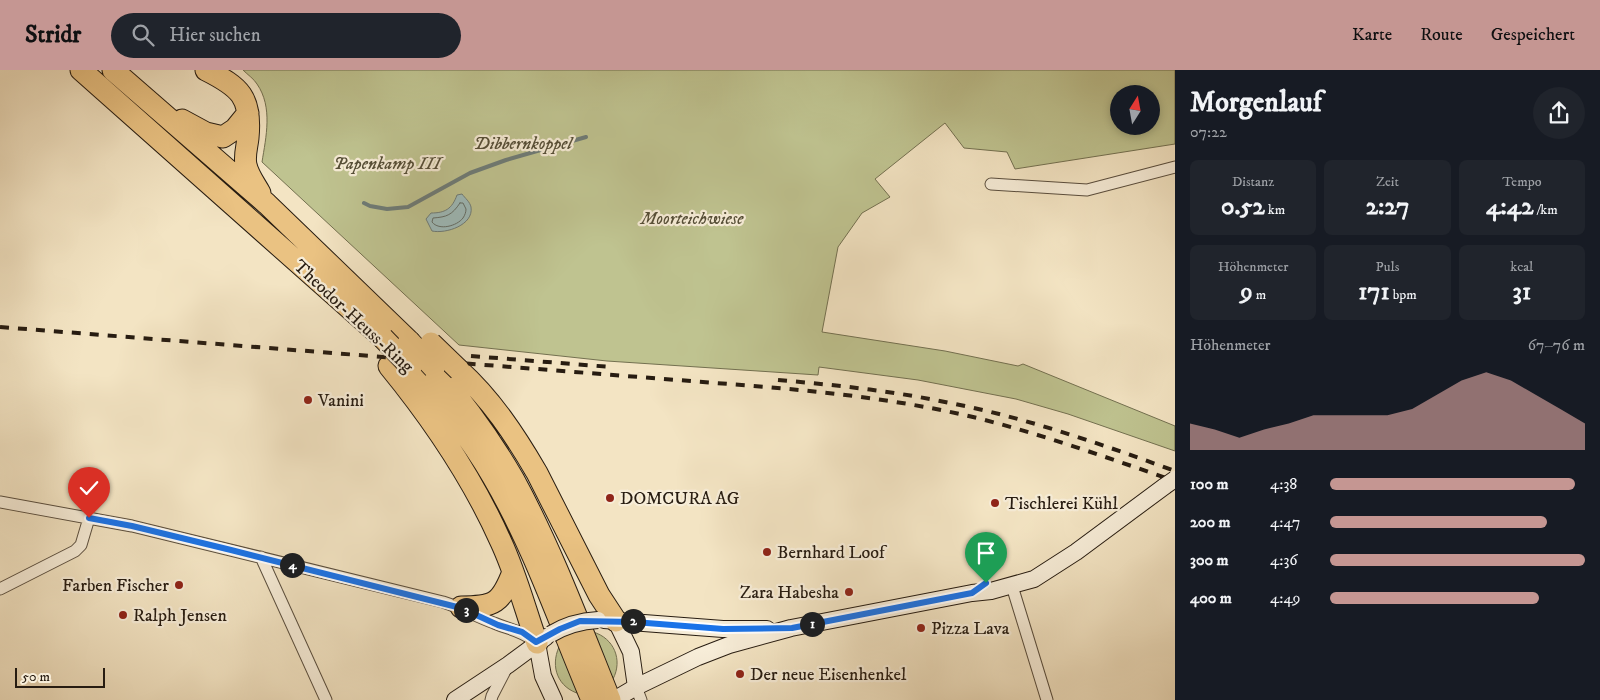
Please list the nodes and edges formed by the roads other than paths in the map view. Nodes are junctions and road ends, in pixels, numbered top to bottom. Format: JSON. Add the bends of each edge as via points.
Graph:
{"nodes":[{"id":1,"x":81,"y":70,"type":"edge"},
{"id":2,"x":114,"y":70,"type":"edge"},
{"id":3,"x":206,"y":70,"type":"edge"},
{"id":4,"x":148,"y":101,"type":"junction"},
{"id":5,"x":248,"y":113,"type":"junction"},
{"id":6,"x":1175,"y":167,"type":"edge"},
{"id":7,"x":991,"y":184,"type":"dead end"},
{"id":8,"x":267,"y":204,"type":"junction"},
{"id":9,"x":357,"y":290,"type":"junction"},
{"id":10,"x":375,"y":337,"type":"junction"},
{"id":11,"x":1170,"y":482,"type":"edge"},
{"id":12,"x":0,"y":502,"type":"edge"},
{"id":13,"x":89,"y":518,"type":"junction"},
{"id":14,"x":261,"y":557,"type":"junction"},
{"id":15,"x":513,"y":572,"type":"junction"},
{"id":16,"x":1046,"y":572,"type":"junction"},
{"id":17,"x":1012,"y":586,"type":"junction"},
{"id":18,"x":0,"y":589,"type":"edge"},
{"id":19,"x":972,"y":593,"type":"junction"},
{"id":20,"x":461,"y":608,"type":"junction"},
{"id":21,"x":607,"y":620,"type":"junction"},
{"id":22,"x":792,"y":628,"type":"junction"},
{"id":23,"x":544,"y":638,"type":"junction"},
{"id":24,"x":508,"y":666,"type":"junction"},
{"id":25,"x":625,"y":696,"type":"edge"},
{"id":26,"x":326,"y":700,"type":"edge"},
{"id":27,"x":455,"y":700,"type":"edge"},
{"id":28,"x":491,"y":700,"type":"edge"},
{"id":29,"x":554,"y":700,"type":"edge"},
{"id":30,"x":592,"y":700,"type":"edge"},
{"id":31,"x":1046,"y":700,"type":"edge"}],
"edges":[{"from":1,"to":10,"type":"highway","name":"Theodor-Heuss-Ring","via":[[329,290]]},
{"from":2,"to":4,"type":"highway","name":"Theodor-Heuss-Ring"},
{"from":3,"to":5,"type":"highway","via":[[238,91]]},
{"from":4,"to":5,"type":"highway","via":[[206,133],[223,137],[236,129]]},
{"from":4,"to":8,"type":"highway","name":"Theodor-Heuss-Ring"},
{"from":5,"to":8,"type":"highway","via":[[246,165]]},
{"from":6,"to":7,"type":"street","via":[[1087,190]]},
{"from":8,"to":9,"type":"highway","name":"Theodor-Heuss-Ring"},
{"from":9,"to":21,"type":"highway","bridge":true,"via":[[430,344],[488,399],[537,472],[599,595]]},
{"from":9,"to":25,"type":"highway","name":"Theodor-Heuss-Ring","bridge":true,"via":[[434,368],[489,440],[514,480]]},
{"from":10,"to":15,"type":"highway","via":[[389,366],[453,451],[492,524]]},
{"from":10,"to":30,"type":"highway","name":"Theodor-Heuss-Ring","bridge":true,"via":[[411,367],[457,422],[493,476],[531,551]]},
{"from":11,"to":16,"type":"main road"},
{"from":12,"to":13,"type":"street"},
{"from":13,"to":14,"type":"street"},
{"from":13,"to":18,"type":"street","via":[[81,545],[75,551]]},
{"from":14,"to":20,"type":"street"},
{"from":14,"to":26,"type":"street"},
{"from":15,"to":20,"type":"highway","via":[[499,599],[482,607]]},
{"from":15,"to":23,"type":"highway"},
{"from":16,"to":17,"type":"main road"},
{"from":16,"to":19,"type":"main road","via":[[1032,570],[986,583]]},
{"from":17,"to":19,"type":"main road"},
{"from":17,"to":31,"type":"street"},
{"from":19,"to":22,"type":"main road"},
{"from":20,"to":23,"type":"street","via":[[498,625]]},
{"from":21,"to":22,"type":"main road","via":[[723,629]]},
{"from":21,"to":23,"type":"main road","bridge":true,"via":[[580,621]]},
{"from":21,"to":25,"type":"main road","via":[[631,652]]},
{"from":22,"to":25,"type":"main road","via":[[698,656]]},
{"from":23,"to":24,"type":"main road"},
{"from":23,"to":29,"type":"main road","via":[[544,676]]},
{"from":24,"to":27,"type":"main road"},
{"from":24,"to":28,"type":"street"}]}
